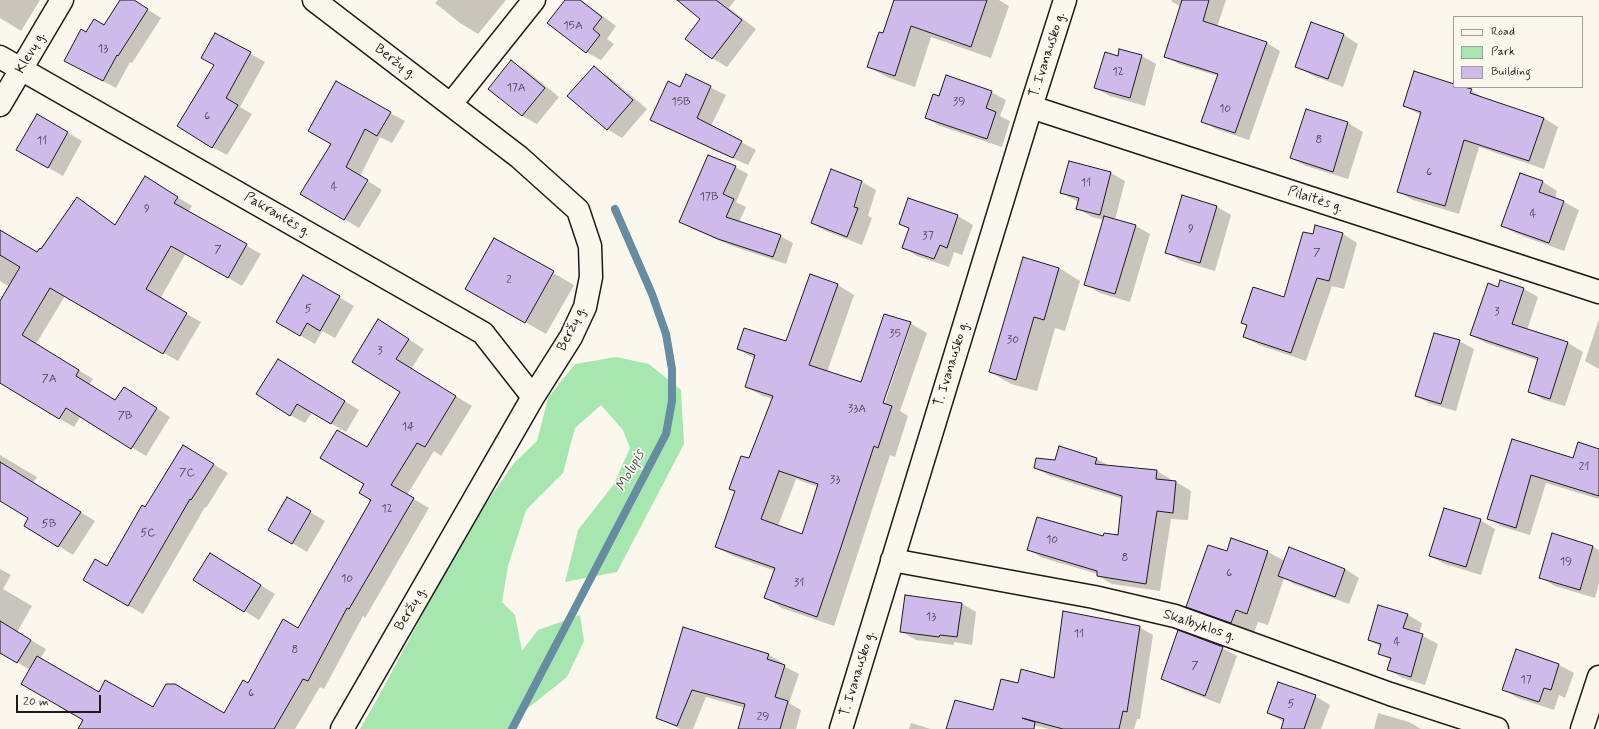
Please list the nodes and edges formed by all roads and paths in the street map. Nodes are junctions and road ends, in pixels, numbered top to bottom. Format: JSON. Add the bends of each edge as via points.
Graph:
{"nodes":[{"id":1,"x":62,"y":0,"type":"edge"},
{"id":2,"x":314,"y":0,"type":"edge"},
{"id":3,"x":534,"y":0,"type":"edge"},
{"id":4,"x":1065,"y":0,"type":"edge"},
{"id":5,"x":0,"y":57,"type":"edge"},
{"id":6,"x":22,"y":69,"type":"junction"},
{"id":7,"x":451,"y":104,"type":"junction"},
{"id":8,"x":0,"y":105,"type":"edge"},
{"id":9,"x":1031,"y":107,"type":"junction"},
{"id":10,"x":1599,"y":292,"type":"edge"},
{"id":11,"x":533,"y":397,"type":"junction"},
{"id":12,"x":892,"y":560,"type":"junction"},
{"id":13,"x":1599,"y":677,"type":"edge"},
{"id":14,"x":342,"y":729,"type":"edge"},
{"id":15,"x":841,"y":729,"type":"edge"},
{"id":16,"x":1497,"y":729,"type":"edge"},
{"id":17,"x":1582,"y":729,"type":"edge"}],
"edges":[{"from":1,"to":6,"type":"street","name":"Klevų g."},
{"from":2,"to":7,"type":"street","name":"Beržų g."},
{"from":3,"to":7,"type":"street"},
{"from":4,"to":9,"type":"street","name":"T. Ivanausko g."},
{"from":5,"to":6,"type":"street","name":"Pakrantės g."},
{"from":6,"to":8,"type":"street","name":"Klevų g."},
{"from":6,"to":11,"type":"street","name":"Pakrantės g.","via":[[483,333]]},
{"from":7,"to":11,"type":"street","name":"Beržų g.","via":[[519,157],[578,210],[590,246],[591,277],[585,307],[571,337]]},
{"from":9,"to":10,"type":"street","name":"Pilaitės g."},
{"from":9,"to":12,"type":"street","name":"T. Ivanausko g."},
{"from":11,"to":14,"type":"street","name":"Beržų g."},
{"from":12,"to":15,"type":"street","name":"T. Ivanausko g."},
{"from":12,"to":16,"type":"street","name":"Skalbyklos g.","via":[[1094,597],[1176,616],[1390,694]]},
{"from":13,"to":17,"type":"street"}]}
